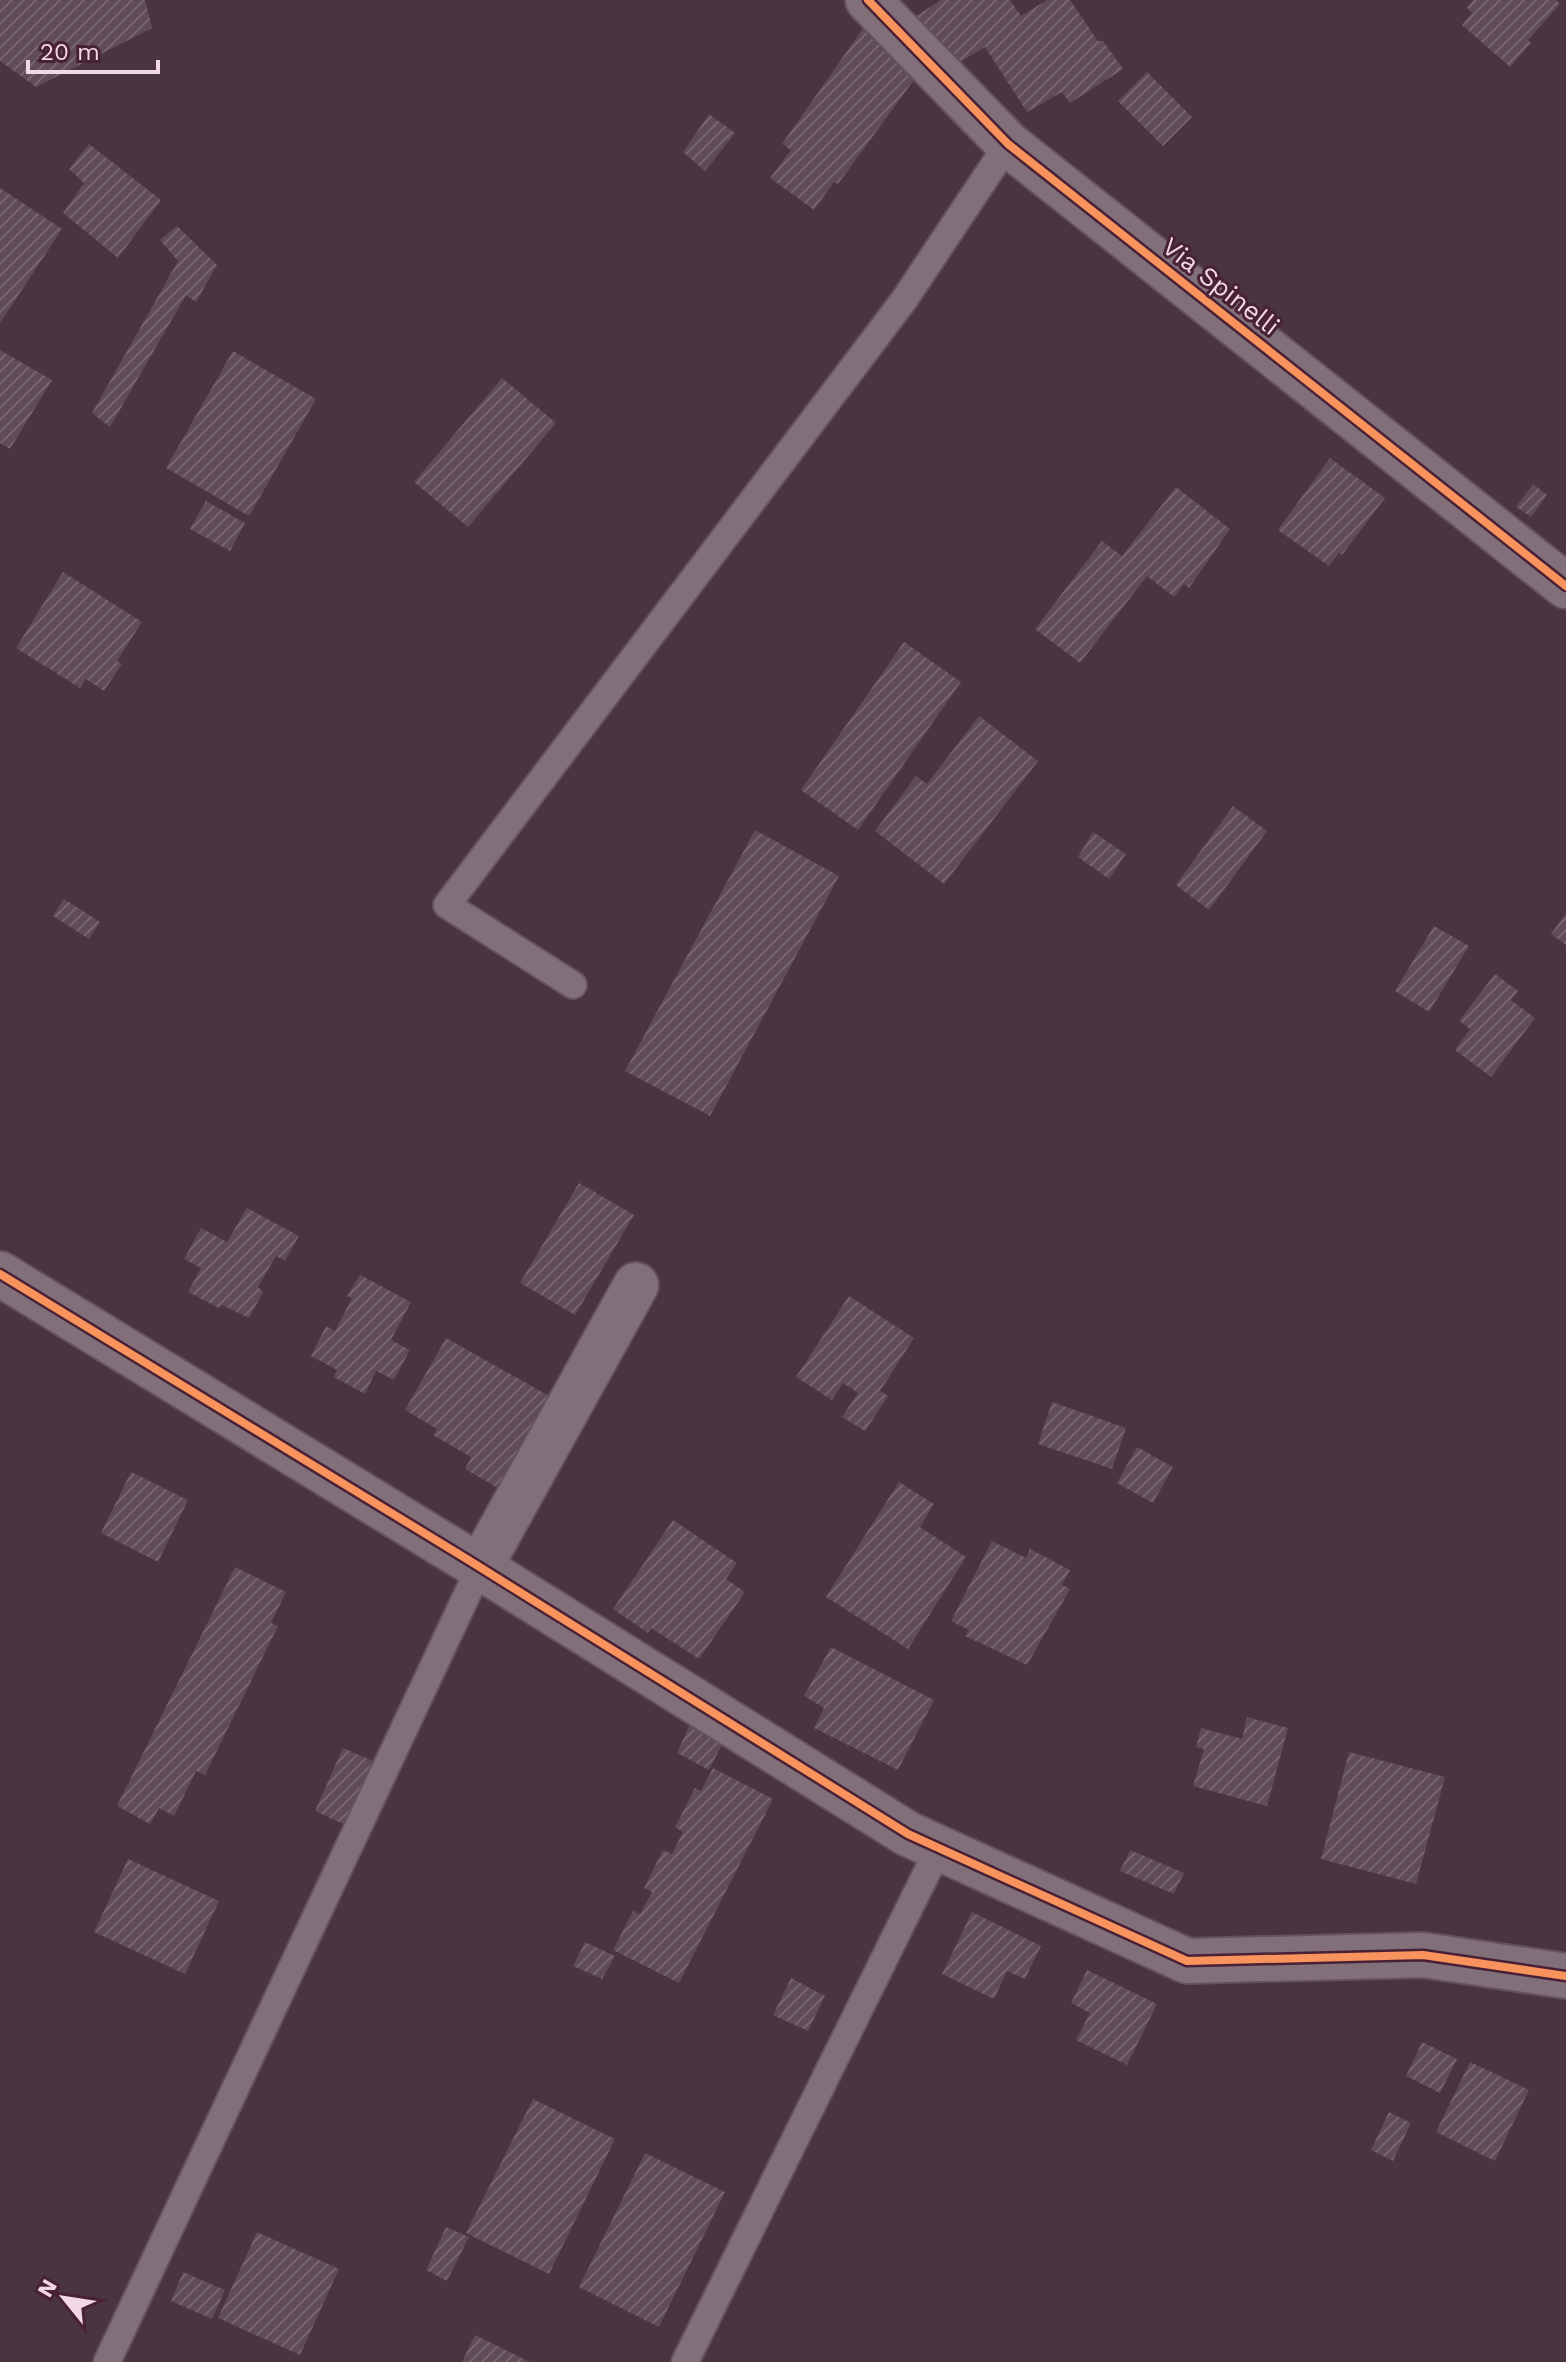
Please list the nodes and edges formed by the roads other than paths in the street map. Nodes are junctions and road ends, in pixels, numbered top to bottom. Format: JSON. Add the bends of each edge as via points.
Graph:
{"nodes":[{"id":1,"x":868,"y":0,"type":"edge"},
{"id":2,"x":1008,"y":144,"type":"junction"},
{"id":3,"x":1566,"y":586,"type":"edge"},
{"id":4,"x":573,"y":985,"type":"dead end"},
{"id":5,"x":0,"y":1274,"type":"edge"},
{"id":6,"x":636,"y":1285,"type":"dead end"},
{"id":7,"x":480,"y":1567,"type":"junction"},
{"id":8,"x":939,"y":1848,"type":"junction"},
{"id":9,"x":1566,"y":1976,"type":"edge"},
{"id":10,"x":107,"y":2362,"type":"edge"},
{"id":11,"x":685,"y":2362,"type":"edge"}],
"edges":[{"from":1,"to":2,"type":"street","name":"Via Spinelli"},
{"from":2,"to":3,"type":"street","name":"Via Spinelli"},
{"from":2,"to":4,"type":"lane","via":[[904,300],[447,905]]},
{"from":5,"to":7,"type":"street"},
{"from":6,"to":7,"type":"street"},
{"from":7,"to":8,"type":"street","via":[[908,1834]]},
{"from":7,"to":10,"type":"lane"},
{"from":8,"to":9,"type":"street","via":[[1187,1961],[1423,1955]]},
{"from":8,"to":11,"type":"lane"}]}
